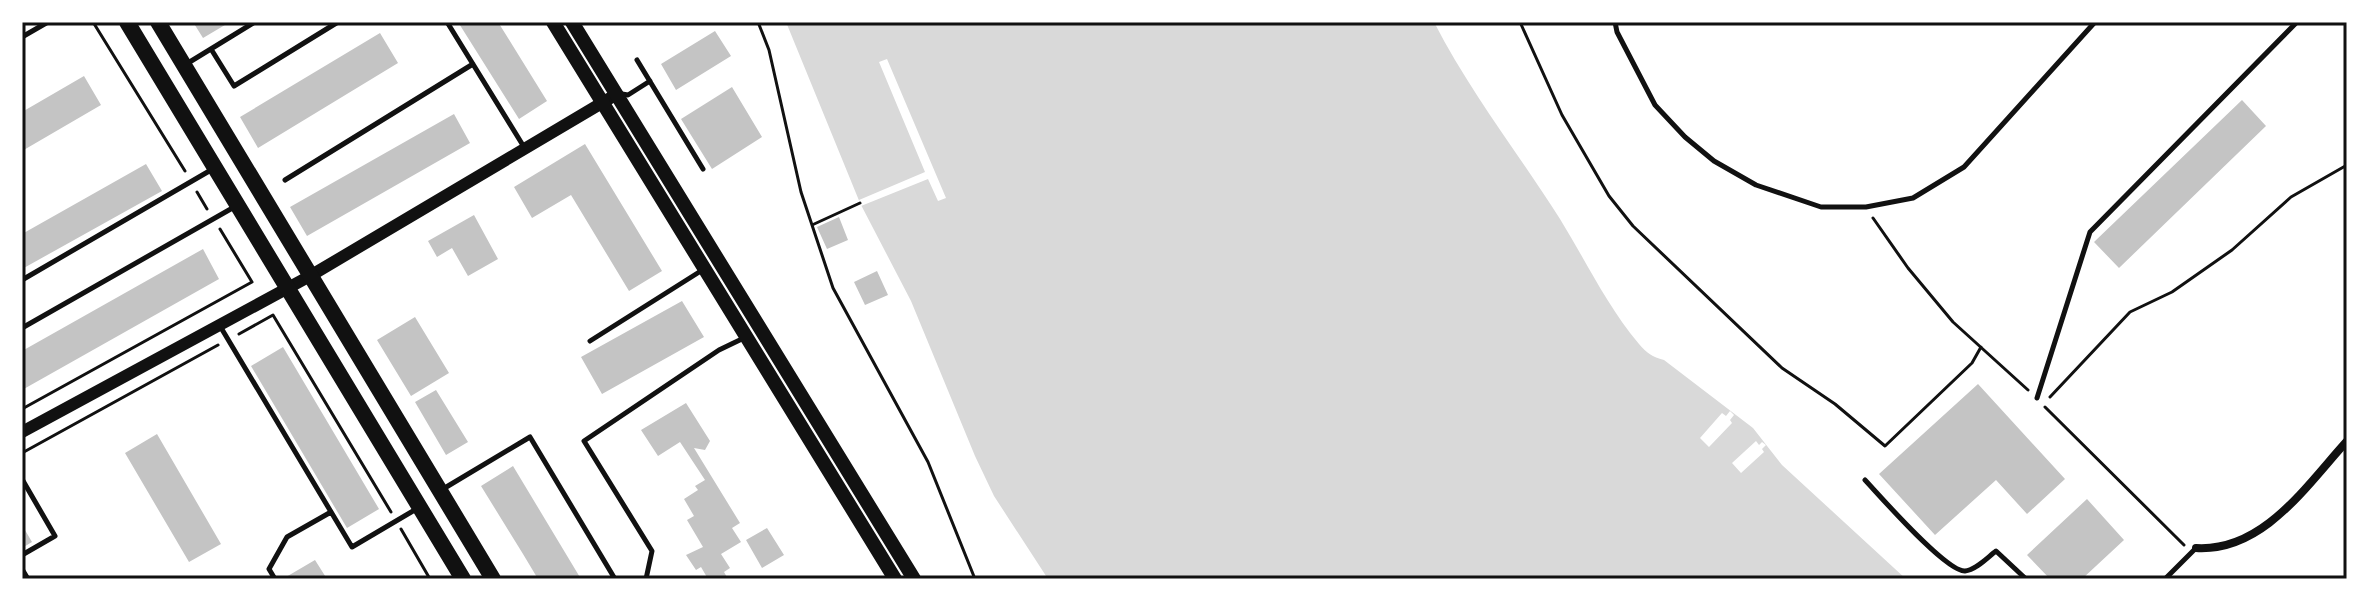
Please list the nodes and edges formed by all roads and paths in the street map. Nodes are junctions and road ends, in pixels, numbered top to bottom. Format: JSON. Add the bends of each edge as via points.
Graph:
{"nodes":[{"id":1,"x":48,"y":22,"type":"edge"},
{"id":2,"x":93,"y":22,"type":"edge"},
{"id":3,"x":127,"y":22,"type":"edge"},
{"id":4,"x":158,"y":22,"type":"edge"},
{"id":5,"x":255,"y":22,"type":"edge"},
{"id":6,"x":338,"y":22,"type":"edge"},
{"id":7,"x":447,"y":22,"type":"edge"},
{"id":8,"x":553,"y":22,"type":"edge"},
{"id":9,"x":572,"y":22,"type":"edge"},
{"id":10,"x":758,"y":22,"type":"edge"},
{"id":11,"x":1520,"y":22,"type":"edge"},
{"id":12,"x":1615,"y":22,"type":"edge"},
{"id":13,"x":2095,"y":22,"type":"edge"},
{"id":14,"x":2297,"y":22,"type":"edge"},
{"id":15,"x":22,"y":37,"type":"edge"},
{"id":16,"x":211,"y":49,"type":"junction"},
{"id":17,"x":637,"y":60,"type":"dead end"},
{"id":18,"x":473,"y":64,"type":"junction"},
{"id":19,"x":184,"y":65,"type":"junction"},
{"id":20,"x":650,"y":81,"type":"junction"},
{"id":21,"x":617,"y":94,"type":"junction"},
{"id":22,"x":603,"y":102,"type":"junction"},
{"id":23,"x":525,"y":148,"type":"junction"},
{"id":24,"x":2347,"y":165,"type":"edge"},
{"id":25,"x":215,"y":168,"type":"junction"},
{"id":26,"x":703,"y":169,"type":"dead end"},
{"id":27,"x":285,"y":180,"type":"dead end"},
{"id":28,"x":191,"y":182,"type":"junction"},
{"id":29,"x":860,"y":203,"type":"dead end"},
{"id":30,"x":237,"y":205,"type":"junction"},
{"id":31,"x":1866,"y":207,"type":"junction"},
{"id":32,"x":214,"y":220,"type":"junction"},
{"id":33,"x":812,"y":225,"type":"junction"},
{"id":34,"x":705,"y":269,"type":"junction"},
{"id":35,"x":310,"y":276,"type":"junction"},
{"id":36,"x":22,"y":280,"type":"edge"},
{"id":37,"x":288,"y":288,"type":"junction"},
{"id":38,"x":220,"y":325,"type":"junction"},
{"id":39,"x":22,"y":328,"type":"edge"},
{"id":40,"x":747,"y":337,"type":"junction"},
{"id":41,"x":229,"y":340,"type":"junction"},
{"id":42,"x":590,"y":341,"type":"dead end"},
{"id":43,"x":1981,"y":347,"type":"junction"},
{"id":44,"x":2037,"y":398,"type":"joint"},
{"id":45,"x":22,"y":409,"type":"edge"},
{"id":46,"x":22,"y":432,"type":"edge"},
{"id":47,"x":2347,"y":441,"type":"edge"},
{"id":48,"x":22,"y":453,"type":"edge"},
{"id":49,"x":22,"y":479,"type":"edge"},
{"id":50,"x":1865,"y":480,"type":"dead end"},
{"id":51,"x":440,"y":491,"type":"junction"},
{"id":52,"x":419,"y":507,"type":"junction"},
{"id":53,"x":331,"y":512,"type":"junction"},
{"id":54,"x":396,"y":521,"type":"junction"},
{"id":55,"x":2196,"y":548,"type":"junction"},
{"id":56,"x":22,"y":555,"type":"edge"},
{"id":57,"x":22,"y":569,"type":"edge"},
{"id":58,"x":28,"y":579,"type":"edge"},
{"id":59,"x":275,"y":579,"type":"edge"},
{"id":60,"x":430,"y":579,"type":"edge"},
{"id":61,"x":463,"y":579,"type":"edge"},
{"id":62,"x":493,"y":579,"type":"edge"},
{"id":63,"x":615,"y":579,"type":"edge"},
{"id":64,"x":646,"y":579,"type":"edge"},
{"id":65,"x":895,"y":579,"type":"edge"},
{"id":66,"x":914,"y":579,"type":"edge"},
{"id":67,"x":975,"y":579,"type":"edge"},
{"id":68,"x":2026,"y":579,"type":"edge"},
{"id":69,"x":2165,"y":579,"type":"edge"}],
"edges":[{"from":1,"to":15,"type":"lane"},
{"from":2,"to":28,"type":"path"},
{"from":3,"to":25,"type":"main road"},
{"from":4,"to":19,"type":"main road"},
{"from":5,"to":16,"type":"lane"},
{"from":6,"to":16,"type":"lane","via":[[234,86]]},
{"from":7,"to":18,"type":"lane"},
{"from":8,"to":22,"type":"main road"},
{"from":9,"to":21,"type":"main road"},
{"from":10,"to":33,"type":"path"},
{"from":11,"to":43,"type":"path","via":[[1562,115],[1609,196],[1633,226],[1782,368],[1835,404],[1867,434],[1885,446],[1972,363]]},
{"from":12,"to":31,"type":"lane","via":[[1655,105],[1714,161],[1756,185],[1821,207]]},
{"from":13,"to":31,"type":"lane","via":[[1964,167],[1913,198]]},
{"from":14,"to":44,"type":"lane","via":[[2090,232]]},
{"from":16,"to":19,"type":"lane"},
{"from":17,"to":20,"type":"lane"},
{"from":18,"to":23,"type":"lane"},
{"from":18,"to":27,"type":"lane"},
{"from":19,"to":35,"type":"main road"},
{"from":20,"to":21,"type":"lane","via":[[628,95]]},
{"from":20,"to":26,"type":"lane"},
{"from":21,"to":22,"type":"street"},
{"from":21,"to":66,"type":"main road"},
{"from":22,"to":23,"type":"street"},
{"from":22,"to":34,"type":"main road"},
{"from":23,"to":35,"type":"street"},
{"from":24,"to":55,"type":"path","via":[[2291,197],[2232,250],[2172,292],[2130,312],[2043,404],[2184,545]]},
{"from":25,"to":28,"type":"lane"},
{"from":25,"to":30,"type":"main road"},
{"from":28,"to":32,"type":"path"},
{"from":28,"to":36,"type":"lane"},
{"from":29,"to":33,"type":"path"},
{"from":30,"to":32,"type":"lane"},
{"from":30,"to":37,"type":"main road"},
{"from":31,"to":43,"type":"path","via":[[1908,268]]},
{"from":32,"to":39,"type":"lane"},
{"from":32,"to":45,"type":"path","via":[[252,282]]},
{"from":33,"to":67,"type":"path","via":[[833,288],[928,462]]},
{"from":34,"to":40,"type":"main road"},
{"from":34,"to":42,"type":"lane"},
{"from":35,"to":37,"type":"street"},
{"from":35,"to":51,"type":"main road"},
{"from":37,"to":38,"type":"street"},
{"from":37,"to":52,"type":"main road"},
{"from":38,"to":41,"type":"lane"},
{"from":38,"to":46,"type":"street"},
{"from":40,"to":64,"type":"lane","via":[[719,350],[584,441],[652,551]]},
{"from":40,"to":65,"type":"main road"},
{"from":41,"to":48,"type":"path"},
{"from":41,"to":53,"type":"lane"},
{"from":41,"to":54,"type":"path","via":[[273,315]]},
{"from":43,"to":44,"type":"path"},
{"from":47,"to":55,"type":"street","via":[[2252,536],[2219,549]]},
{"from":49,"to":56,"type":"lane","via":[[55,536]]},
{"from":50,"to":68,"type":"lane","via":[[1957,570],[1972,569],[1996,551]]},
{"from":51,"to":62,"type":"main road"},
{"from":51,"to":63,"type":"lane","via":[[530,437]]},
{"from":52,"to":54,"type":"lane"},
{"from":52,"to":61,"type":"main road"},
{"from":53,"to":54,"type":"lane","via":[[352,547]]},
{"from":53,"to":59,"type":"lane","via":[[287,537],[269,569]]},
{"from":54,"to":60,"type":"path"},
{"from":55,"to":69,"type":"lane"},
{"from":57,"to":58,"type":"lane"}]}
